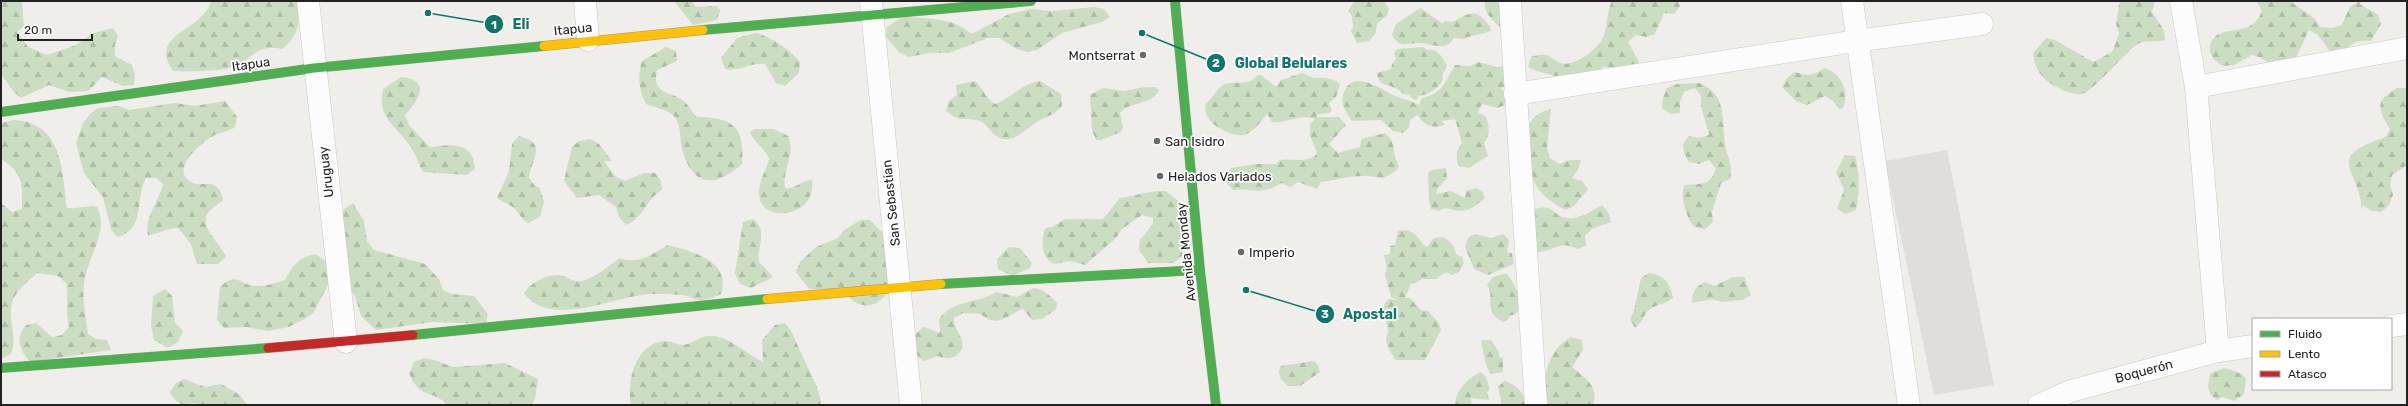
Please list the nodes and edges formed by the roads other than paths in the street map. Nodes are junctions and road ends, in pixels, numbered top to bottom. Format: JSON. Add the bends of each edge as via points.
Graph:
{"nodes":[{"id":1,"x":308,"y":1,"type":"edge"},
{"id":2,"x":585,"y":1,"type":"edge"},
{"id":3,"x":1031,"y":1,"type":"edge"},
{"id":4,"x":1175,"y":1,"type":"edge"},
{"id":5,"x":1510,"y":1,"type":"edge"},
{"id":6,"x":1852,"y":1,"type":"edge"},
{"id":7,"x":2182,"y":1,"type":"edge"},
{"id":8,"x":871,"y":7,"type":"edge"},
{"id":9,"x":1982,"y":24,"type":"dead end"},
{"id":10,"x":588,"y":40,"type":"junction"},
{"id":11,"x":1856,"y":41,"type":"junction"},
{"id":12,"x":2407,"y":48,"type":"edge"},
{"id":13,"x":314,"y":68,"type":"junction"},
{"id":14,"x":2196,"y":87,"type":"junction"},
{"id":15,"x":1515,"y":94,"type":"junction"},
{"id":16,"x":1,"y":112,"type":"edge"},
{"id":17,"x":1200,"y":270,"type":"junction"},
{"id":18,"x":899,"y":286,"type":"junction"},
{"id":19,"x":2407,"y":324,"type":"edge"},
{"id":20,"x":2392,"y":326,"type":"edge"},
{"id":21,"x":346,"y":342,"type":"junction"},
{"id":22,"x":2252,"y":346,"type":"edge"},
{"id":23,"x":2218,"y":351,"type":"junction"},
{"id":24,"x":1,"y":368,"type":"edge"},
{"id":25,"x":911,"y":405,"type":"edge"},
{"id":26,"x":1216,"y":405,"type":"edge"},
{"id":27,"x":1536,"y":405,"type":"edge"},
{"id":28,"x":1909,"y":405,"type":"edge"},
{"id":29,"x":2038,"y":405,"type":"edge"}],
"edges":[{"from":1,"to":13,"type":"street","name":"Uruguay"},
{"from":2,"to":10,"type":"street"},
{"from":3,"to":8,"type":"street","name":"Itapua"},
{"from":4,"to":17,"type":"street","name":"Avenida Monday"},
{"from":5,"to":15,"type":"street"},
{"from":6,"to":11,"type":"street"},
{"from":7,"to":14,"type":"street"},
{"from":8,"to":10,"type":"street","name":"Itapua"},
{"from":8,"to":18,"type":"street","name":"San Sebastian"},
{"from":9,"to":11,"type":"street"},
{"from":10,"to":13,"type":"street","name":"Itapua"},
{"from":11,"to":15,"type":"street"},
{"from":11,"to":28,"type":"street"},
{"from":12,"to":14,"type":"street"},
{"from":13,"to":16,"type":"street","name":"Itapua"},
{"from":13,"to":21,"type":"street","name":"Uruguay"},
{"from":14,"to":23,"type":"street"},
{"from":15,"to":27,"type":"street"},
{"from":17,"to":18,"type":"street"},
{"from":17,"to":26,"type":"street","name":"Avenida Monday"},
{"from":18,"to":21,"type":"street"},
{"from":18,"to":25,"type":"street","name":"San Sebastian"},
{"from":19,"to":20,"type":"street"},
{"from":21,"to":24,"type":"street"},
{"from":22,"to":23,"type":"street","name":"Boquerón"},
{"from":23,"to":29,"type":"street","name":"Boquerón","via":[[2071,391]]}]}
